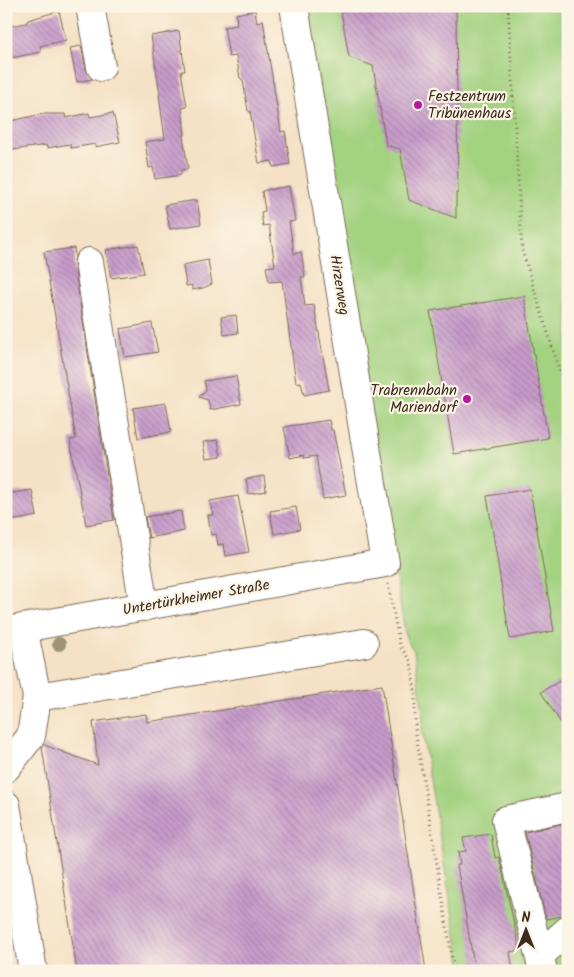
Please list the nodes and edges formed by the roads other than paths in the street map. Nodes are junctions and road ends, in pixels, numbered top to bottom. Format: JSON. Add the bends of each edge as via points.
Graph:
{"nodes":[{"id":1,"x":90,"y":6,"type":"edge"},
{"id":2,"x":294,"y":6,"type":"edge"},
{"id":3,"x":101,"y":67,"type":"dead end"},
{"id":4,"x":89,"y":262,"type":"dead end"},
{"id":5,"x":385,"y":563,"type":"joint"},
{"id":6,"x":144,"y":607,"type":"junction"},
{"id":7,"x":15,"y":630,"type":"edge"},
{"id":8,"x":364,"y":643,"type":"dead end"},
{"id":9,"x":37,"y":697,"type":"junction"},
{"id":10,"x":6,"y":768,"type":"edge"},
{"id":11,"x":6,"y":805,"type":"edge"},
{"id":12,"x":568,"y":807,"type":"edge"},
{"id":13,"x":568,"y":930,"type":"edge"},
{"id":14,"x":542,"y":963,"type":"edge"},
{"id":15,"x":33,"y":971,"type":"edge"}],
"edges":[{"from":1,"to":3,"type":"street"},
{"from":2,"to":5,"type":"street","name":"Hirzerweg"},
{"from":4,"to":6,"type":"street"},
{"from":5,"to":6,"type":"street","name":"Untertürkheimer Straße"},
{"from":6,"to":7,"type":"street","name":"Untertürkheimer Straße"},
{"from":7,"to":9,"type":"street"},
{"from":8,"to":9,"type":"street"},
{"from":9,"to":10,"type":"street","via":[[31,736]]},
{"from":11,"to":15,"type":"street"},
{"from":12,"to":14,"type":"street","via":[[506,820]]},
{"from":13,"to":14,"type":"street"}]}
